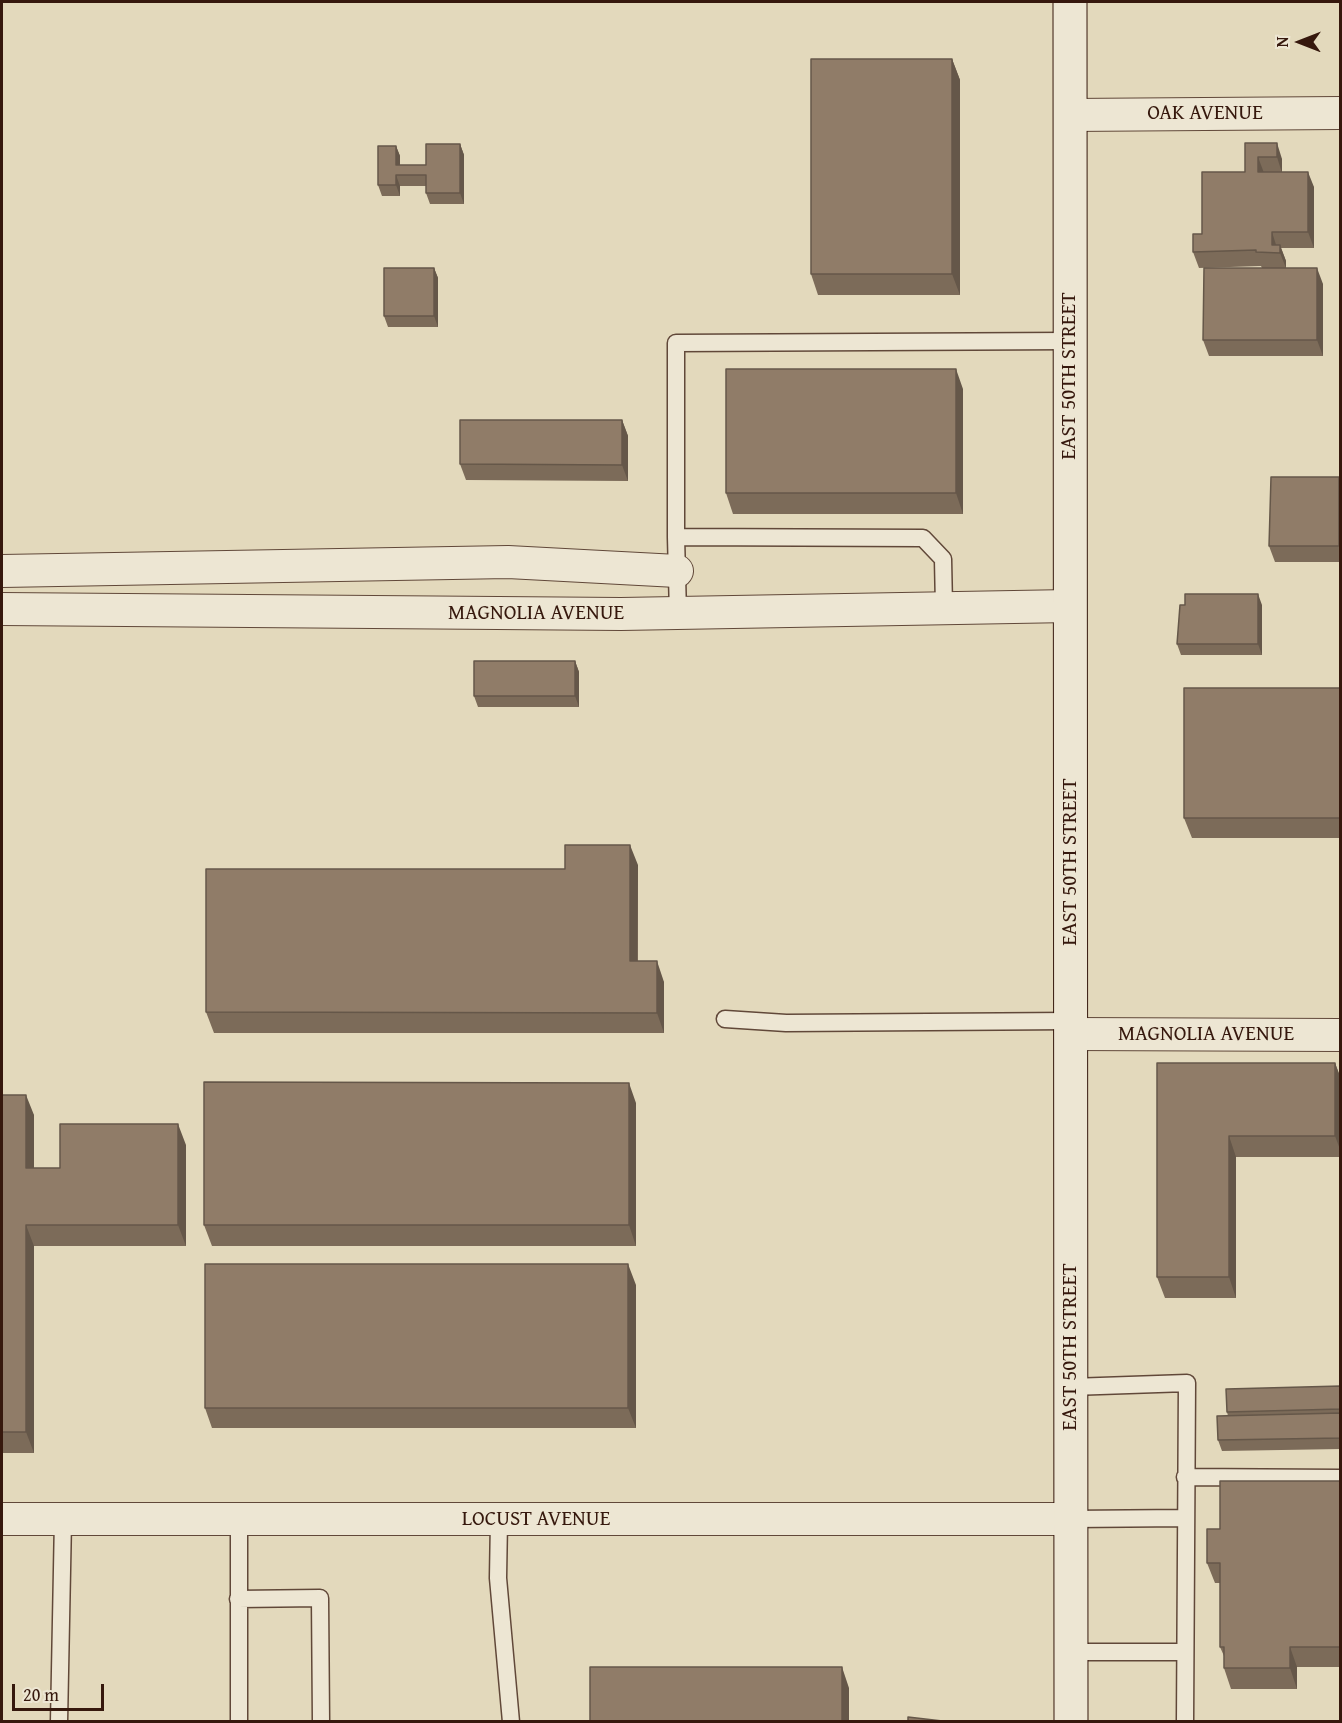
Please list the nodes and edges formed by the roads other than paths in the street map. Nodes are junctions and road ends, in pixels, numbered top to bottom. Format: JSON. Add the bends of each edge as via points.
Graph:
{"nodes":[{"id":1,"x":1070,"y":2,"type":"edge"},
{"id":2,"x":1341,"y":113,"type":"edge"},
{"id":3,"x":1070,"y":114,"type":"junction"},
{"id":4,"x":1070,"y":341,"type":"junction"},
{"id":5,"x":676,"y":537,"type":"junction"},
{"id":6,"x":2,"y":571,"type":"edge"},
{"id":7,"x":677,"y":571,"type":"junction"},
{"id":8,"x":1070,"y":606,"type":"junction"},
{"id":9,"x":944,"y":607,"type":"junction"},
{"id":10,"x":2,"y":609,"type":"edge"},
{"id":11,"x":678,"y":614,"type":"junction"},
{"id":12,"x":725,"y":1019,"type":"dead end"},
{"id":13,"x":1071,"y":1028,"type":"junction"},
{"id":14,"x":1341,"y":1035,"type":"edge"},
{"id":15,"x":1071,"y":1387,"type":"junction"},
{"id":16,"x":1185,"y":1477,"type":"junction"},
{"id":17,"x":1341,"y":1479,"type":"edge"},
{"id":18,"x":1185,"y":1518,"type":"junction"},
{"id":19,"x":2,"y":1519,"type":"edge"},
{"id":20,"x":63,"y":1519,"type":"junction"},
{"id":21,"x":238,"y":1519,"type":"junction"},
{"id":22,"x":1071,"y":1519,"type":"junction"},
{"id":23,"x":499,"y":1520,"type":"junction"},
{"id":24,"x":237,"y":1599,"type":"junction"},
{"id":25,"x":1071,"y":1652,"type":"junction"},
{"id":26,"x":1184,"y":1652,"type":"junction"},
{"id":27,"x":59,"y":1722,"type":"edge"},
{"id":28,"x":239,"y":1722,"type":"edge"},
{"id":29,"x":321,"y":1722,"type":"edge"},
{"id":30,"x":511,"y":1722,"type":"edge"},
{"id":31,"x":1071,"y":1722,"type":"edge"},
{"id":32,"x":1185,"y":1722,"type":"edge"}],
"edges":[{"from":1,"to":3,"type":"main road","name":"EAST 50TH STREET"},
{"from":2,"to":3,"type":"street","name":"OAK AVENUE"},
{"from":3,"to":4,"type":"main road","name":"EAST 50TH STREET"},
{"from":4,"to":5,"type":"lane","via":[[676,343]]},
{"from":4,"to":8,"type":"main road","name":"EAST 50TH STREET"},
{"from":5,"to":7,"type":"lane"},
{"from":5,"to":9,"type":"lane","via":[[923,538],[943,560]]},
{"from":6,"to":7,"type":"street","via":[[508,562]]},
{"from":7,"to":11,"type":"lane"},
{"from":8,"to":9,"type":"street","name":"MAGNOLIA AVENUE"},
{"from":8,"to":13,"type":"main road","name":"EAST 50TH STREET"},
{"from":9,"to":11,"type":"street","name":"MAGNOLIA AVENUE"},
{"from":10,"to":11,"type":"street","name":"MAGNOLIA AVENUE"},
{"from":12,"to":13,"type":"lane"},
{"from":13,"to":14,"type":"street","name":"MAGNOLIA AVENUE"},
{"from":13,"to":15,"type":"main road","name":"EAST 50TH STREET"},
{"from":15,"to":16,"type":"lane","via":[[1187,1383]]},
{"from":15,"to":22,"type":"main road","name":"EAST 50TH STREET"},
{"from":16,"to":17,"type":"lane"},
{"from":16,"to":18,"type":"lane"},
{"from":18,"to":22,"type":"lane"},
{"from":18,"to":26,"type":"lane"},
{"from":19,"to":20,"type":"street","name":"LOCUST AVENUE"},
{"from":20,"to":21,"type":"street","name":"LOCUST AVENUE"},
{"from":20,"to":27,"type":"lane"},
{"from":21,"to":23,"type":"street","name":"LOCUST AVENUE"},
{"from":21,"to":24,"type":"lane"},
{"from":22,"to":23,"type":"street","name":"LOCUST AVENUE"},
{"from":22,"to":25,"type":"main road","name":"EAST 50TH STREET"},
{"from":23,"to":30,"type":"lane","via":[[498,1578]]},
{"from":24,"to":28,"type":"lane"},
{"from":24,"to":29,"type":"lane","via":[[320,1598]]},
{"from":25,"to":26,"type":"lane"},
{"from":25,"to":31,"type":"main road","name":"EAST 50TH STREET"},
{"from":26,"to":32,"type":"lane"}]}
